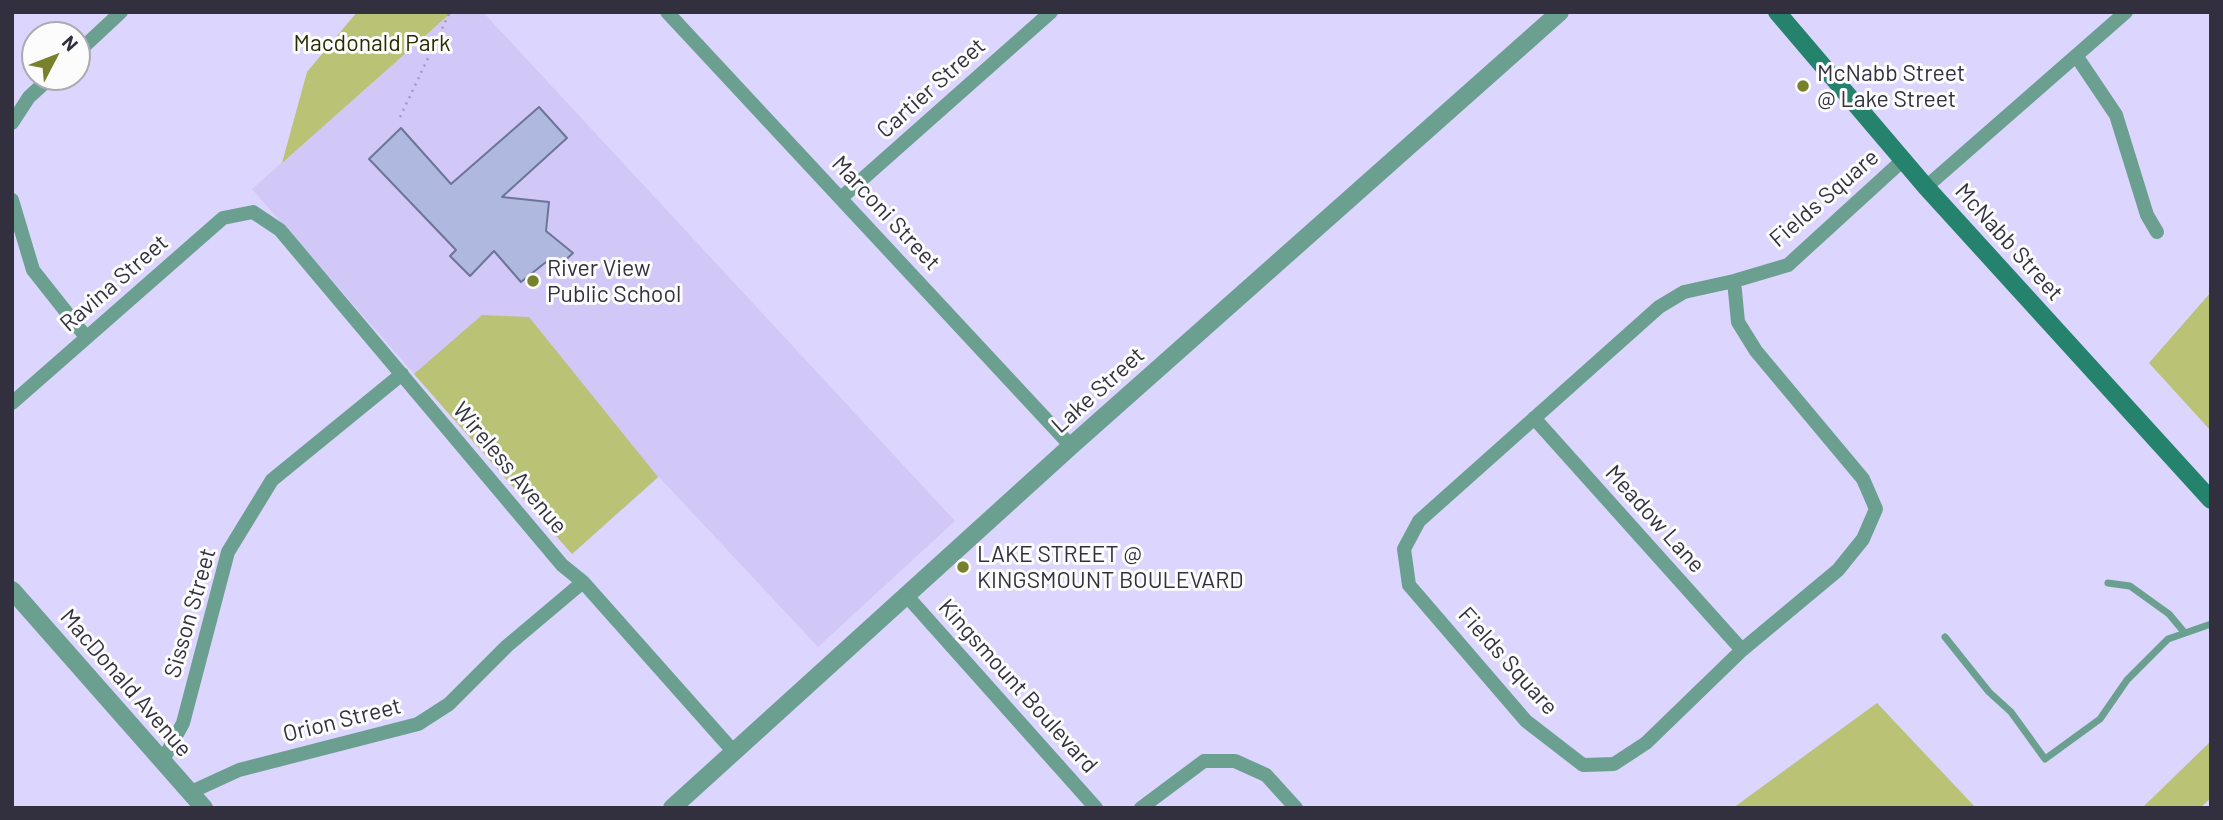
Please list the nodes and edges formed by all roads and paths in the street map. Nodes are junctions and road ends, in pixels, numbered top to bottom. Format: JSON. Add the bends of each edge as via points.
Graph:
{"nodes":[{"id":1,"x":121,"y":12,"type":"edge"},
{"id":2,"x":450,"y":12,"type":"edge"},
{"id":3,"x":667,"y":12,"type":"edge"},
{"id":4,"x":1051,"y":12,"type":"edge"},
{"id":5,"x":1560,"y":12,"type":"edge"},
{"id":6,"x":1777,"y":12,"type":"edge"},
{"id":7,"x":2126,"y":12,"type":"edge"},
{"id":8,"x":91,"y":40,"type":"edge"},
{"id":9,"x":2077,"y":57,"type":"junction"},
{"id":10,"x":36,"y":91,"type":"edge"},
{"id":11,"x":400,"y":117,"type":"dead end"},
{"id":12,"x":12,"y":123,"type":"edge"},
{"id":13,"x":1903,"y":160,"type":"junction"},
{"id":14,"x":1926,"y":187,"type":"junction"},
{"id":15,"x":841,"y":198,"type":"junction"},
{"id":16,"x":12,"y":200,"type":"edge"},
{"id":17,"x":253,"y":212,"type":"joint"},
{"id":18,"x":2157,"y":232,"type":"dead end"},
{"id":19,"x":1734,"y":281,"type":"junction"},
{"id":20,"x":86,"y":337,"type":"junction"},
{"id":21,"x":402,"y":374,"type":"junction"},
{"id":22,"x":12,"y":403,"type":"edge"},
{"id":23,"x":1534,"y":418,"type":"junction"},
{"id":24,"x":1072,"y":446,"type":"junction"},
{"id":25,"x":2211,"y":500,"type":"edge"},
{"id":26,"x":583,"y":582,"type":"junction"},
{"id":27,"x":2108,"y":583,"type":"dead end"},
{"id":28,"x":12,"y":590,"type":"edge"},
{"id":29,"x":906,"y":595,"type":"junction"},
{"id":30,"x":2211,"y":624,"type":"edge"},
{"id":31,"x":2184,"y":632,"type":"junction"},
{"id":32,"x":1945,"y":637,"type":"dead end"},
{"id":33,"x":1742,"y":650,"type":"junction"},
{"id":34,"x":734,"y":752,"type":"junction"},
{"id":35,"x":162,"y":762,"type":"junction"},
{"id":36,"x":191,"y":792,"type":"junction"},
{"id":37,"x":204,"y":808,"type":"edge"},
{"id":38,"x":672,"y":808,"type":"edge"},
{"id":39,"x":1096,"y":808,"type":"edge"},
{"id":40,"x":1141,"y":808,"type":"edge"},
{"id":41,"x":1296,"y":808,"type":"edge"}],
"edges":[{"from":1,"to":8,"type":"street"},
{"from":2,"to":11,"type":"path"},
{"from":3,"to":15,"type":"street","name":"Marconi Street"},
{"from":4,"to":15,"type":"street","name":"Cartier Street"},
{"from":5,"to":24,"type":"street","name":"Lake Street"},
{"from":6,"to":13,"type":"main road","name":"McNabb Street"},
{"from":7,"to":9,"type":"street"},
{"from":9,"to":14,"type":"street"},
{"from":9,"to":18,"type":"street","via":[[2116,115],[2147,215]]},
{"from":10,"to":12,"type":"street"},
{"from":13,"to":14,"type":"main road","name":"McNabb Street"},
{"from":13,"to":19,"type":"street","name":"Fields Square","via":[[1788,265]]},
{"from":14,"to":25,"type":"main road","name":"McNabb Street"},
{"from":15,"to":24,"type":"street","name":"Marconi Street"},
{"from":16,"to":20,"type":"street","via":[[33,270]]},
{"from":17,"to":20,"type":"street","name":"Ravina Street","via":[[223,218]]},
{"from":17,"to":21,"type":"street","name":"Wireless Avenue","via":[[280,230]]},
{"from":19,"to":23,"type":"street","name":"Fields Square","via":[[1684,292],[1658,307]]},
{"from":19,"to":33,"type":"street","name":"Fields Square","via":[[1738,322],[1744,332],[1863,479],[1876,509],[1863,539],[1838,569]]},
{"from":20,"to":22,"type":"street","name":"Ravina Street"},
{"from":21,"to":26,"type":"street","name":"Wireless Avenue","via":[[562,565]]},
{"from":21,"to":35,"type":"street","name":"Sisson Street","via":[[272,480],[228,552],[183,723]]},
{"from":23,"to":33,"type":"street","name":"Meadow Lane"},
{"from":23,"to":33,"type":"street","name":"Fields Square","via":[[1419,521],[1404,549],[1409,586],[1527,721],[1583,765],[1614,764],[1646,743]]},
{"from":24,"to":29,"type":"street","name":"Lake Street"},
{"from":26,"to":34,"type":"street","name":"Wireless Avenue"},
{"from":26,"to":36,"type":"street","name":"Orion Street","via":[[507,646],[449,704],[418,724],[239,770]]},
{"from":27,"to":31,"type":"lane","via":[[2130,586],[2169,614]]},
{"from":28,"to":35,"type":"street","name":"MacDonald Avenue"},
{"from":29,"to":34,"type":"street","name":"Lake Street"},
{"from":29,"to":39,"type":"street","name":"Kingsmount Boulevard"},
{"from":30,"to":31,"type":"lane"},
{"from":31,"to":32,"type":"lane","via":[[2168,639],[2127,680],[2100,719],[2045,759]]},
{"from":34,"to":38,"type":"street","name":"Lake Street"},
{"from":35,"to":36,"type":"street","name":"MacDonald Avenue"},
{"from":36,"to":37,"type":"street","name":"MacDonald Avenue"},
{"from":40,"to":41,"type":"street","via":[[1204,761],[1235,761],[1266,775]]}]}
